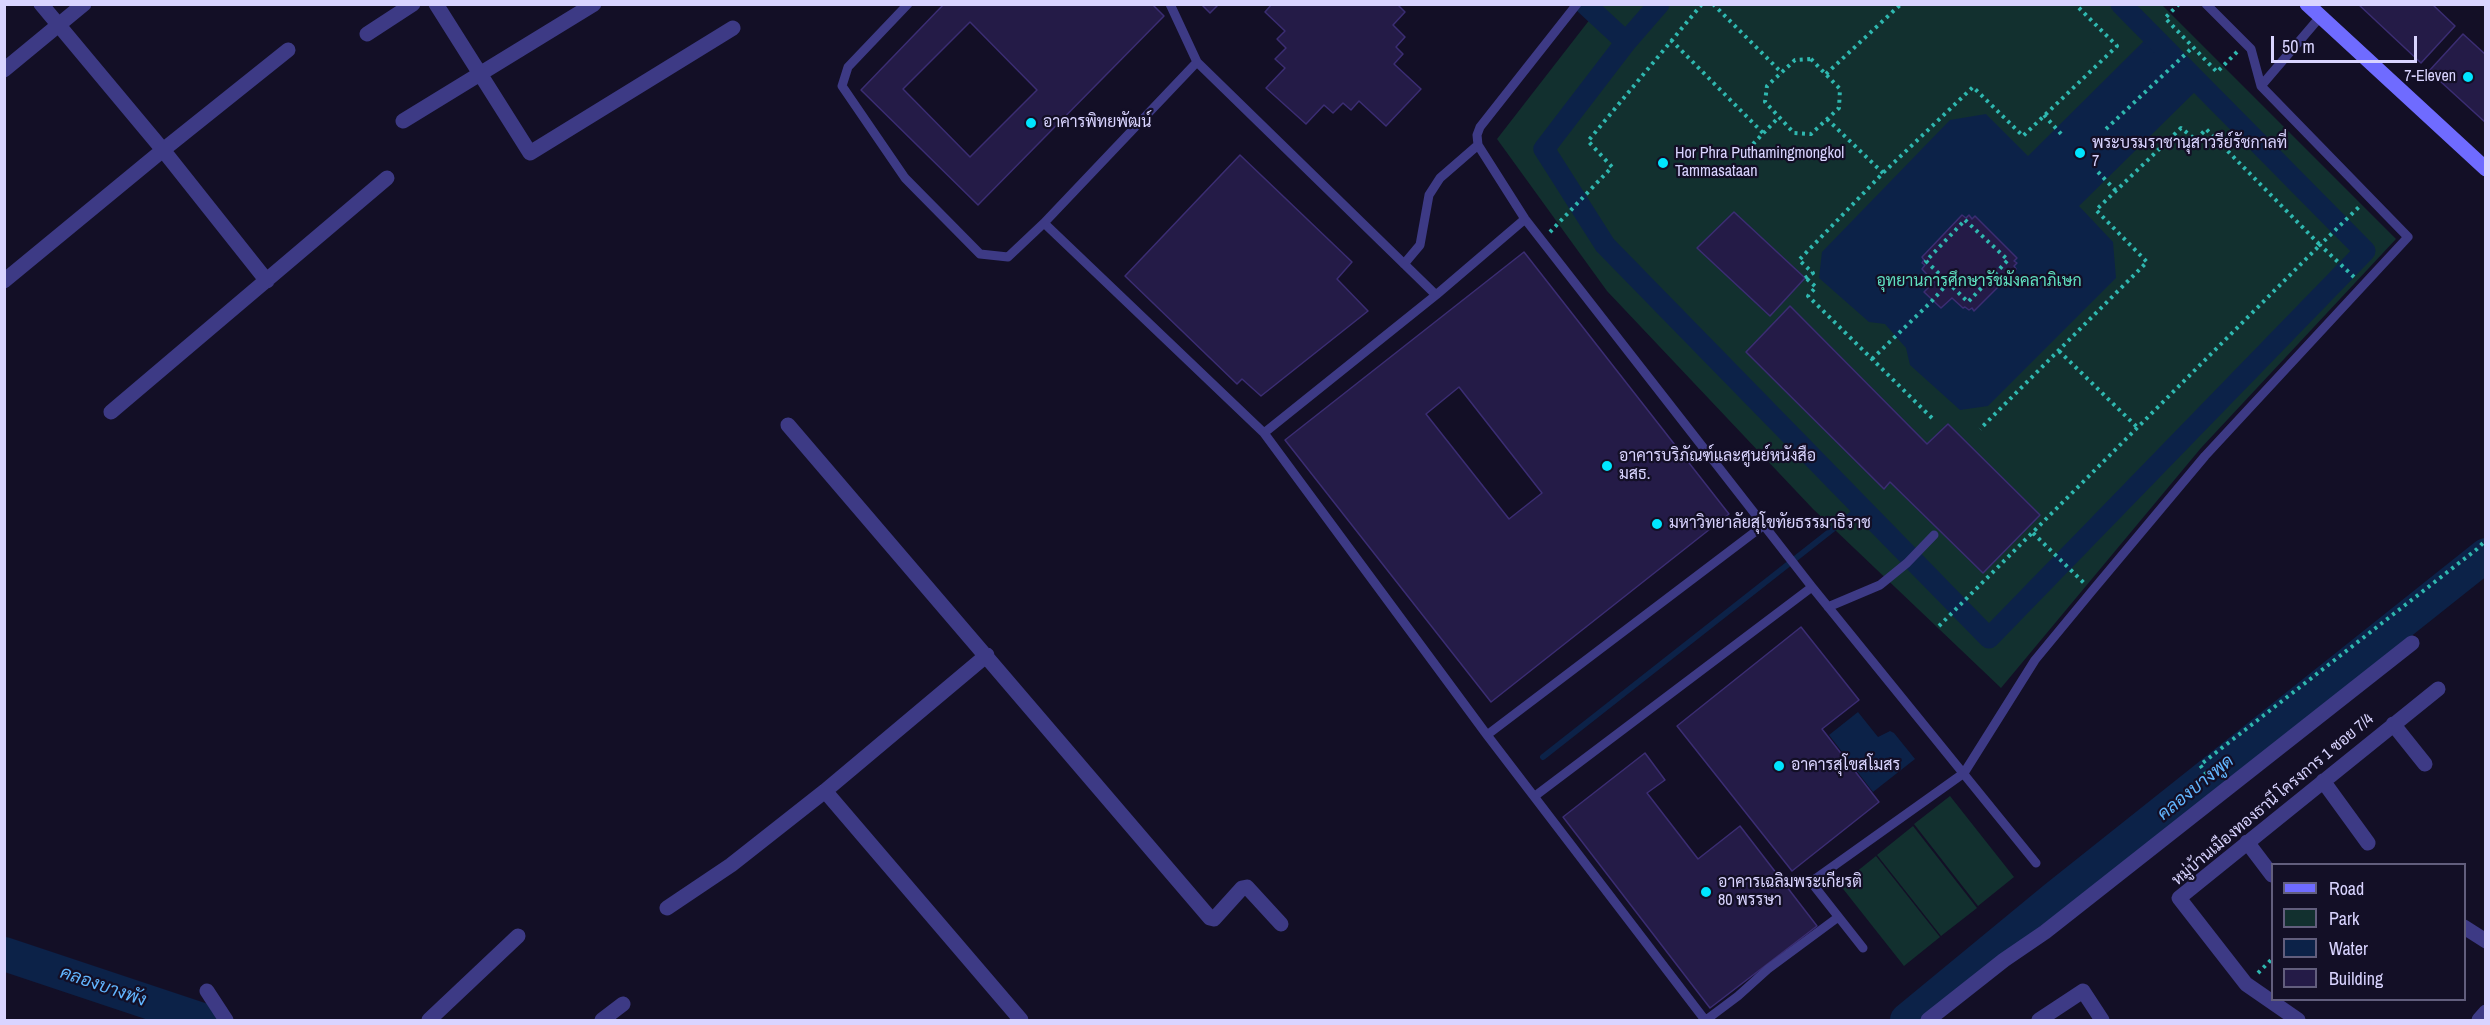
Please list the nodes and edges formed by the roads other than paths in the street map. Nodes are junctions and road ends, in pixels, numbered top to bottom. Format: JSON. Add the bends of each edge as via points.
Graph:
{"nodes":[{"id":1,"x":41,"y":4,"type":"edge"},
{"id":2,"x":84,"y":4,"type":"edge"},
{"id":3,"x":413,"y":4,"type":"edge"},
{"id":4,"x":436,"y":4,"type":"edge"},
{"id":5,"x":594,"y":4,"type":"edge"},
{"id":6,"x":908,"y":4,"type":"edge"},
{"id":7,"x":1170,"y":4,"type":"edge"},
{"id":8,"x":1577,"y":4,"type":"edge"},
{"id":9,"x":2206,"y":4,"type":"edge"},
{"id":10,"x":2307,"y":4,"type":"edge"},
{"id":11,"x":2320,"y":17,"type":"junction"},
{"id":12,"x":57,"y":25,"type":"junction"},
{"id":13,"x":733,"y":28,"type":"dead end"},
{"id":14,"x":367,"y":34,"type":"dead end"},
{"id":15,"x":288,"y":50,"type":"dead end"},
{"id":16,"x":1197,"y":62,"type":"junction"},
{"id":17,"x":4,"y":69,"type":"edge"},
{"id":18,"x":478,"y":73,"type":"junction"},
{"id":19,"x":2260,"y":86,"type":"junction"},
{"id":20,"x":403,"y":121,"type":"dead end"},
{"id":21,"x":1478,"y":145,"type":"junction"},
{"id":22,"x":163,"y":150,"type":"junction"},
{"id":23,"x":2486,"y":170,"type":"edge"},
{"id":24,"x":387,"y":178,"type":"dead end"},
{"id":25,"x":1525,"y":219,"type":"junction"},
{"id":26,"x":1044,"y":223,"type":"junction"},
{"id":27,"x":1404,"y":264,"type":"junction"},
{"id":28,"x":4,"y":280,"type":"edge"},
{"id":29,"x":267,"y":280,"type":"junction"},
{"id":30,"x":1436,"y":296,"type":"junction"},
{"id":31,"x":111,"y":412,"type":"dead end"},
{"id":32,"x":788,"y":425,"type":"dead end"},
{"id":33,"x":1264,"y":433,"type":"junction"},
{"id":34,"x":1764,"y":525,"type":"junction"},
{"id":35,"x":1934,"y":536,"type":"dead end"},
{"id":36,"x":1812,"y":587,"type":"junction"},
{"id":37,"x":1828,"y":607,"type":"junction"},
{"id":38,"x":2412,"y":643,"type":"dead end"},
{"id":39,"x":987,"y":655,"type":"junction"},
{"id":40,"x":2438,"y":688,"type":"dead end"},
{"id":41,"x":2394,"y":724,"type":"junction"},
{"id":42,"x":1487,"y":735,"type":"junction"},
{"id":43,"x":2425,"y":764,"type":"dead end"},
{"id":44,"x":1964,"y":773,"type":"junction"},
{"id":45,"x":2323,"y":781,"type":"junction"},
{"id":46,"x":825,"y":791,"type":"junction"},
{"id":47,"x":1535,"y":796,"type":"junction"},
{"id":48,"x":2247,"y":842,"type":"junction"},
{"id":49,"x":2368,"y":843,"type":"dead end"},
{"id":50,"x":2036,"y":862,"type":"dead end"},
{"id":51,"x":2271,"y":874,"type":"edge"},
{"id":52,"x":667,"y":908,"type":"dead end"},
{"id":53,"x":1837,"y":918,"type":"junction"},
{"id":54,"x":1281,"y":924,"type":"dead end"},
{"id":55,"x":2466,"y":928,"type":"edge"},
{"id":56,"x":518,"y":936,"type":"dead end"},
{"id":57,"x":2486,"y":941,"type":"edge"},
{"id":58,"x":1863,"y":948,"type":"dead end"},
{"id":59,"x":207,"y":991,"type":"dead end"},
{"id":60,"x":623,"y":1004,"type":"dead end"},
{"id":61,"x":2486,"y":1012,"type":"edge"},
{"id":62,"x":226,"y":1020,"type":"edge"},
{"id":63,"x":429,"y":1020,"type":"edge"},
{"id":64,"x":602,"y":1020,"type":"edge"},
{"id":65,"x":1021,"y":1020,"type":"edge"},
{"id":66,"x":1706,"y":1020,"type":"edge"},
{"id":67,"x":1928,"y":1020,"type":"edge"},
{"id":68,"x":2039,"y":1020,"type":"edge"},
{"id":69,"x":2102,"y":1020,"type":"edge"},
{"id":70,"x":2298,"y":1020,"type":"edge"},
{"id":71,"x":2480,"y":1020,"type":"edge"}],
"edges":[{"from":1,"to":12,"type":"street"},
{"from":2,"to":12,"type":"street"},
{"from":3,"to":14,"type":"street"},
{"from":4,"to":18,"type":"street"},
{"from":5,"to":18,"type":"street"},
{"from":6,"to":26,"type":"lane","via":[[848,67],[842,86],[905,178],[980,254],[1008,257]]},
{"from":7,"to":16,"type":"lane"},
{"from":8,"to":21,"type":"lane","via":[[1480,127]]},
{"from":9,"to":19,"type":"lane","via":[[2251,50]]},
{"from":10,"to":11,"type":"street"},
{"from":11,"to":19,"type":"lane"},
{"from":11,"to":23,"type":"street"},
{"from":12,"to":17,"type":"street"},
{"from":12,"to":22,"type":"street"},
{"from":13,"to":18,"type":"street","via":[[530,153]]},
{"from":15,"to":22,"type":"street"},
{"from":16,"to":26,"type":"lane"},
{"from":16,"to":27,"type":"lane"},
{"from":18,"to":20,"type":"street"},
{"from":19,"to":44,"type":"lane","via":[[2408,237],[2205,456],[2092,591],[2035,660]]},
{"from":21,"to":25,"type":"lane"},
{"from":21,"to":27,"type":"lane","via":[[1440,178],[1429,195],[1420,245]]},
{"from":22,"to":28,"type":"street"},
{"from":22,"to":29,"type":"street"},
{"from":24,"to":29,"type":"street"},
{"from":25,"to":30,"type":"lane"},
{"from":25,"to":34,"type":"lane"},
{"from":26,"to":33,"type":"lane"},
{"from":27,"to":30,"type":"lane"},
{"from":29,"to":31,"type":"street"},
{"from":30,"to":33,"type":"lane"},
{"from":32,"to":39,"type":"street"},
{"from":33,"to":42,"type":"lane"},
{"from":34,"to":36,"type":"lane"},
{"from":34,"to":42,"type":"lane"},
{"from":35,"to":37,"type":"lane","via":[[1880,585]]},
{"from":36,"to":37,"type":"lane"},
{"from":36,"to":47,"type":"lane"},
{"from":37,"to":44,"type":"lane"},
{"from":38,"to":67,"type":"street"},
{"from":39,"to":46,"type":"street"},
{"from":39,"to":54,"type":"street","via":[[1210,918],[1214,919],[1247,887]]},
{"from":40,"to":41,"type":"street","name":"หมู่บ้านเมืองทองธานี โครงการ 1 ซอย 7/4"},
{"from":41,"to":43,"type":"street"},
{"from":41,"to":45,"type":"street","name":"หมู่บ้านเมืองทองธานี โครงการ 1 ซอย 7/4"},
{"from":42,"to":47,"type":"lane"},
{"from":44,"to":50,"type":"lane"},
{"from":44,"to":53,"type":"lane","via":[[1811,882]]},
{"from":45,"to":48,"type":"street","name":"หมู่บ้านเมืองทองธานี โครงการ 1 ซอย 7/4"},
{"from":45,"to":49,"type":"street"},
{"from":46,"to":52,"type":"street","via":[[731,866]]},
{"from":46,"to":65,"type":"street"},
{"from":47,"to":66,"type":"lane"},
{"from":48,"to":51,"type":"street"},
{"from":48,"to":70,"type":"street","name":"หมู่บ้านเมืองทองธานี โครงการ 1 ซอย 7/4","via":[[2179,897],[2246,984]]},
{"from":53,"to":58,"type":"lane"},
{"from":53,"to":66,"type":"lane"},
{"from":55,"to":57,"type":"street"},
{"from":56,"to":63,"type":"street"},
{"from":59,"to":62,"type":"street"},
{"from":60,"to":64,"type":"street"},
{"from":61,"to":71,"type":"street"},
{"from":68,"to":69,"type":"street","via":[[2083,991]]}]}
